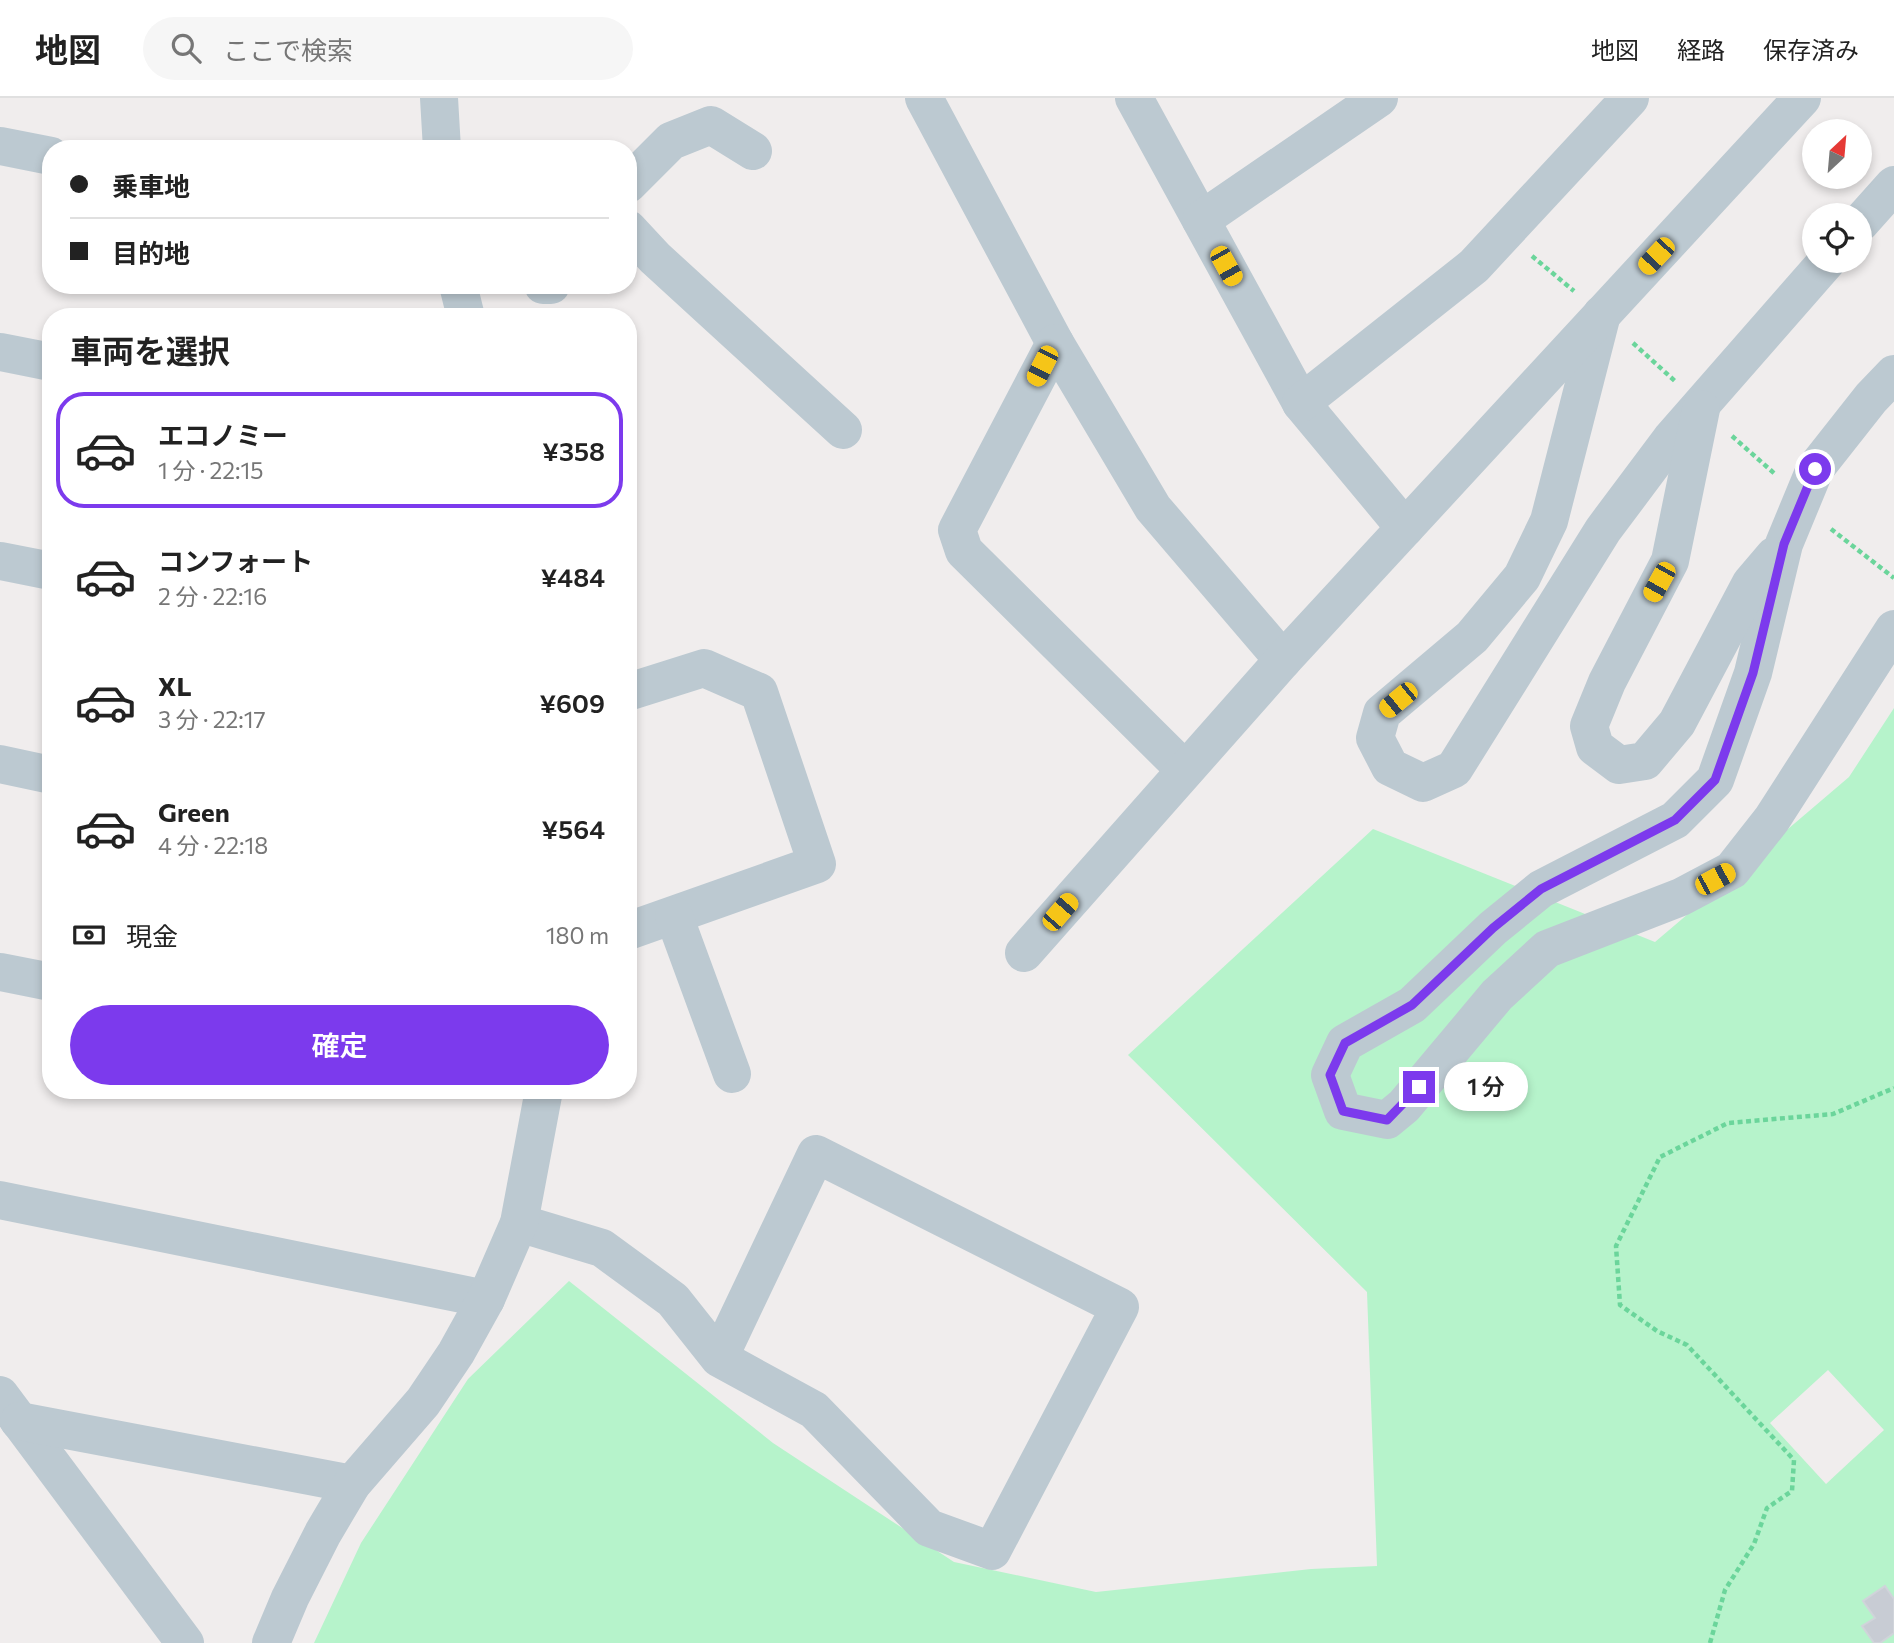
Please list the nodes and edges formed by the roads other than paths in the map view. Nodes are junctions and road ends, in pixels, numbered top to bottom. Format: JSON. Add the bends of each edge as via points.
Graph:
{"nodes":[{"id":1,"x":439,"y":98,"type":"edge"},
{"id":2,"x":924,"y":98,"type":"edge"},
{"id":3,"x":1133,"y":98,"type":"edge"},
{"id":4,"x":1379,"y":98,"type":"edge"},
{"id":5,"x":1630,"y":98,"type":"edge"},
{"id":6,"x":1802,"y":99,"type":"edge"},
{"id":7,"x":441,"y":140,"type":"edge"},
{"id":8,"x":0,"y":146,"type":"edge"},
{"id":9,"x":753,"y":150,"type":"dead end"},
{"id":10,"x":42,"y":154,"type":"edge"},
{"id":11,"x":637,"y":175,"type":"edge"},
{"id":12,"x":1894,"y":185,"type":"edge"},
{"id":13,"x":1894,"y":209,"type":"edge"},
{"id":14,"x":1872,"y":211,"type":"edge"},
{"id":15,"x":1872,"y":219,"type":"edge"},
{"id":16,"x":1200,"y":220,"type":"junction"},
{"id":17,"x":641,"y":261,"type":"edge"},
{"id":18,"x":1817,"y":273,"type":"edge"},
{"id":19,"x":1615,"y":327,"type":"junction"},
{"id":20,"x":1055,"y":343,"type":"junction"},
{"id":21,"x":0,"y":352,"type":"edge"},
{"id":22,"x":42,"y":360,"type":"edge"},
{"id":23,"x":1894,"y":374,"type":"edge"},
{"id":24,"x":1301,"y":404,"type":"junction"},
{"id":25,"x":1704,"y":408,"type":"junction"},
{"id":26,"x":843,"y":430,"type":"dead end"},
{"id":27,"x":1405,"y":527,"type":"junction"},
{"id":28,"x":1784,"y":544,"type":"junction"},
{"id":29,"x":0,"y":561,"type":"edge"},
{"id":30,"x":42,"y":569,"type":"edge"},
{"id":31,"x":1894,"y":629,"type":"edge"},
{"id":32,"x":1283,"y":660,"type":"junction"},
{"id":33,"x":637,"y":689,"type":"edge"},
{"id":34,"x":0,"y":764,"type":"edge"},
{"id":35,"x":1185,"y":770,"type":"junction"},
{"id":36,"x":42,"y":773,"type":"edge"},
{"id":37,"x":674,"y":916,"type":"junction"},
{"id":38,"x":637,"y":927,"type":"edge"},
{"id":39,"x":1024,"y":953,"type":"dead end"},
{"id":40,"x":0,"y":972,"type":"edge"},
{"id":41,"x":42,"y":980,"type":"edge"},
{"id":42,"x":732,"y":1074,"type":"dead end"},
{"id":43,"x":542,"y":1099,"type":"edge"},
{"id":44,"x":0,"y":1200,"type":"edge"},
{"id":45,"x":519,"y":1223,"type":"junction"},
{"id":46,"x":486,"y":1299,"type":"junction"},
{"id":47,"x":719,"y":1358,"type":"junction"},
{"id":48,"x":9,"y":1408,"type":"edge"},
{"id":49,"x":352,"y":1485,"type":"junction"},
{"id":50,"x":185,"y":1643,"type":"edge"},
{"id":51,"x":271,"y":1643,"type":"edge"}],
"edges":[{"from":1,"to":7,"type":"street"},
{"from":2,"to":20,"type":"street"},
{"from":3,"to":16,"type":"street"},
{"from":4,"to":16,"type":"street"},
{"from":5,"to":24,"type":"street","via":[[1474,266]]},
{"from":6,"to":19,"type":"street"},
{"from":8,"to":10,"type":"street"},
{"from":9,"to":11,"type":"street","via":[[711,125],[671,141]]},
{"from":12,"to":14,"type":"street"},
{"from":13,"to":15,"type":"street"},
{"from":16,"to":24,"type":"street"},
{"from":17,"to":26,"type":"street"},
{"from":18,"to":25,"type":"street"},
{"from":19,"to":25,"type":"street","via":[[1549,521],[1522,577],[1472,637],[1382,713],[1375,738],[1390,767],[1423,783],[1454,769],[1602,530],[1671,439]]},
{"from":19,"to":27,"type":"street"},
{"from":20,"to":32,"type":"street","via":[[1153,508]]},
{"from":20,"to":35,"type":"street","via":[[957,530],[964,551]]},
{"from":21,"to":22,"type":"street"},
{"from":23,"to":28,"type":"street","via":[[1815,469]]},
{"from":24,"to":27,"type":"street"},
{"from":25,"to":28,"type":"street","via":[[1670,561],[1602,693],[1589,726],[1595,747],[1619,765],[1645,761],[1676,723],[1751,583]]},
{"from":27,"to":32,"type":"street"},
{"from":28,"to":31,"type":"street","via":[[1753,673],[1715,780],[1675,820],[1541,889],[1412,1005],[1345,1043],[1330,1075],[1343,1111],[1387,1120],[1497,995],[1547,949],[1681,897],[1732,870],[1772,819]]},
{"from":29,"to":30,"type":"street"},
{"from":32,"to":35,"type":"street"},
{"from":33,"to":37,"type":"street","via":[[704,668],[759,692],[817,864]]},
{"from":34,"to":36,"type":"street"},
{"from":35,"to":39,"type":"street"},
{"from":37,"to":38,"type":"street"},
{"from":37,"to":42,"type":"street"},
{"from":40,"to":41,"type":"street"},
{"from":43,"to":45,"type":"street"},
{"from":44,"to":46,"type":"street"},
{"from":45,"to":46,"type":"street"},
{"from":45,"to":47,"type":"street","via":[[601,1248],[673,1300]]},
{"from":46,"to":49,"type":"street","via":[[423,1402]]},
{"from":47,"to":47,"type":"street","via":[[814,1410],[929,1528],[992,1551],[1120,1307],[816,1154]]},
{"from":48,"to":49,"type":"street"},
{"from":48,"to":50,"type":"street"},
{"from":49,"to":51,"type":"street","via":[[323,1533]]}]}
